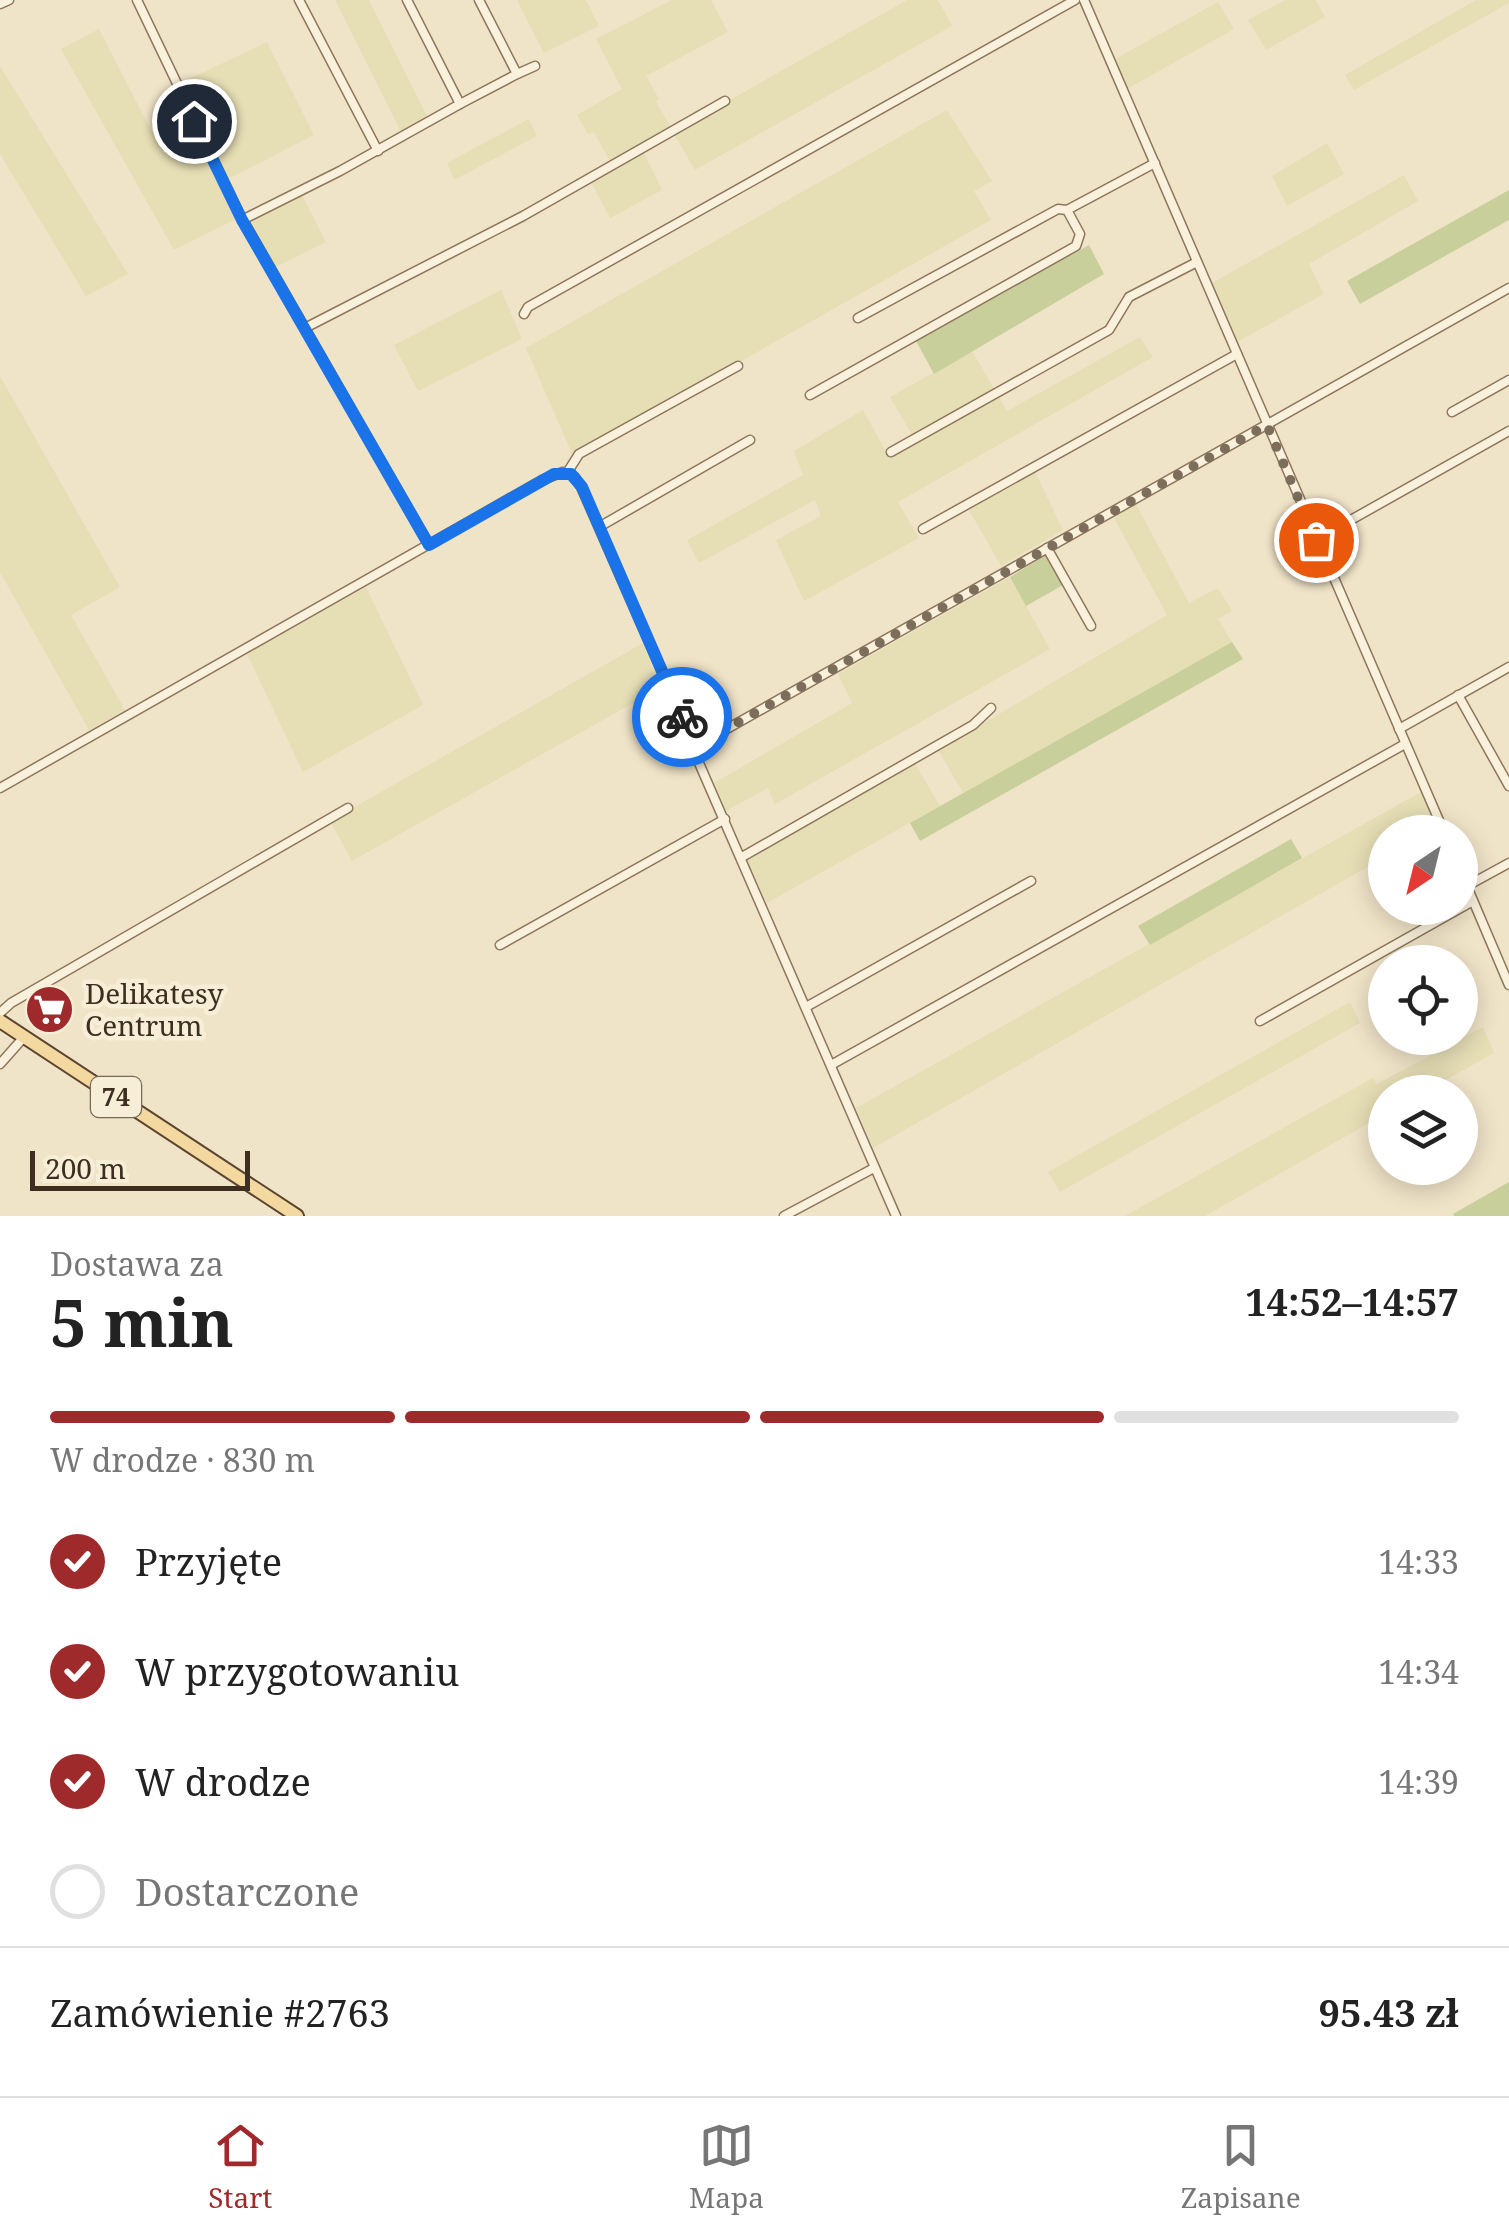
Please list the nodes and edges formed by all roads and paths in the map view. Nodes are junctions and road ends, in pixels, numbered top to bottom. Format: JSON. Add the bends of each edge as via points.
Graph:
{"nodes":[{"id":1,"x":9,"y":0,"type":"edge"},
{"id":2,"x":138,"y":0,"type":"edge"},
{"id":3,"x":299,"y":0,"type":"edge"},
{"id":4,"x":407,"y":0,"type":"edge"},
{"id":5,"x":480,"y":0,"type":"edge"},
{"id":6,"x":1075,"y":0,"type":"edge"},
{"id":7,"x":1084,"y":0,"type":"edge"},
{"id":8,"x":0,"y":4,"type":"edge"},
{"id":9,"x":535,"y":66,"type":"dead end"},
{"id":10,"x":517,"y":74,"type":"junction"},
{"id":11,"x":725,"y":100,"type":"dead end"},
{"id":12,"x":460,"y":104,"type":"junction"},
{"id":13,"x":378,"y":151,"type":"junction"},
{"id":14,"x":1154,"y":163,"type":"junction"},
{"id":15,"x":1068,"y":210,"type":"junction"},
{"id":16,"x":242,"y":220,"type":"junction"},
{"id":17,"x":1197,"y":262,"type":"junction"},
{"id":18,"x":1509,"y":288,"type":"edge"},
{"id":19,"x":524,"y":314,"type":"dead end"},
{"id":20,"x":858,"y":318,"type":"dead end"},
{"id":21,"x":305,"y":328,"type":"junction"},
{"id":22,"x":1237,"y":354,"type":"junction"},
{"id":23,"x":738,"y":366,"type":"dead end"},
{"id":24,"x":1509,"y":380,"type":"edge"},
{"id":25,"x":810,"y":395,"type":"dead end"},
{"id":26,"x":1452,"y":412,"type":"dead end"},
{"id":27,"x":1267,"y":425,"type":"junction"},
{"id":28,"x":1509,"y":431,"type":"edge"},
{"id":29,"x":750,"y":440,"type":"dead end"},
{"id":30,"x":891,"y":452,"type":"dead end"},
{"id":31,"x":567,"y":472,"type":"junction"},
{"id":32,"x":598,"y":528,"type":"junction"},
{"id":33,"x":923,"y":529,"type":"dead end"},
{"id":34,"x":1316,"y":540,"type":"junction"},
{"id":35,"x":429,"y":545,"type":"junction"},
{"id":36,"x":1048,"y":548,"type":"junction"},
{"id":37,"x":1091,"y":626,"type":"dead end"},
{"id":38,"x":1509,"y":667,"type":"edge"},
{"id":39,"x":1458,"y":696,"type":"junction"},
{"id":40,"x":991,"y":708,"type":"dead end"},
{"id":41,"x":1399,"y":729,"type":"junction"},
{"id":42,"x":691,"y":735,"type":"junction"},
{"id":43,"x":1406,"y":744,"type":"junction"},
{"id":44,"x":1509,"y":786,"type":"edge"},
{"id":45,"x":0,"y":788,"type":"edge"},
{"id":46,"x":348,"y":808,"type":"dead end"},
{"id":47,"x":1437,"y":815,"type":"edge"},
{"id":48,"x":724,"y":819,"type":"junction"},
{"id":49,"x":742,"y":857,"type":"junction"},
{"id":50,"x":1509,"y":863,"type":"edge"},
{"id":51,"x":1478,"y":880,"type":"edge"},
{"id":52,"x":1030,"y":881,"type":"dead end"},
{"id":53,"x":1478,"y":913,"type":"edge"},
{"id":54,"x":1430,"y":925,"type":"edge"},
{"id":55,"x":500,"y":944,"type":"dead end"},
{"id":56,"x":1509,"y":985,"type":"edge"},
{"id":57,"x":806,"y":1007,"type":"junction"},
{"id":58,"x":0,"y":1013,"type":"edge"},
{"id":59,"x":1260,"y":1020,"type":"dead end"},
{"id":60,"x":0,"y":1021,"type":"edge"},
{"id":61,"x":24,"y":1037,"type":"junction"},
{"id":62,"x":0,"y":1064,"type":"edge"},
{"id":63,"x":831,"y":1065,"type":"junction"},
{"id":64,"x":874,"y":1168,"type":"junction"},
{"id":65,"x":231,"y":1173,"type":"junction"},
{"id":66,"x":282,"y":1216,"type":"edge"},
{"id":67,"x":297,"y":1216,"type":"edge"},
{"id":68,"x":784,"y":1216,"type":"edge"},
{"id":69,"x":896,"y":1216,"type":"edge"}],
"edges":[{"from":1,"to":8,"type":"street"},
{"from":2,"to":16,"type":"street"},
{"from":3,"to":13,"type":"street"},
{"from":4,"to":12,"type":"street"},
{"from":5,"to":10,"type":"street"},
{"from":6,"to":19,"type":"street"},
{"from":7,"to":14,"type":"street"},
{"from":9,"to":10,"type":"street"},
{"from":10,"to":12,"type":"street"},
{"from":11,"to":21,"type":"street","via":[[523,216]]},
{"from":12,"to":13,"type":"street"},
{"from":13,"to":16,"type":"street"},
{"from":14,"to":15,"type":"street"},
{"from":14,"to":17,"type":"street"},
{"from":15,"to":20,"type":"street","via":[[1058,208]]},
{"from":15,"to":25,"type":"street","via":[[1080,234],[1076,246]]},
{"from":16,"to":21,"type":"street"},
{"from":17,"to":22,"type":"street"},
{"from":17,"to":30,"type":"street","via":[[1129,297],[1109,330]]},
{"from":18,"to":27,"type":"street"},
{"from":21,"to":35,"type":"street"},
{"from":22,"to":27,"type":"street"},
{"from":22,"to":33,"type":"street"},
{"from":23,"to":31,"type":"street","via":[[579,454]]},
{"from":24,"to":26,"type":"street"},
{"from":27,"to":34,"type":"street"},
{"from":27,"to":36,"type":"street"},
{"from":28,"to":34,"type":"street"},
{"from":29,"to":32,"type":"street"},
{"from":31,"to":32,"type":"street","via":[[578,481]]},
{"from":31,"to":35,"type":"street"},
{"from":32,"to":42,"type":"street"},
{"from":34,"to":41,"type":"street"},
{"from":35,"to":45,"type":"street"},
{"from":36,"to":37,"type":"street"},
{"from":36,"to":42,"type":"street","via":[[714,736]]},
{"from":38,"to":39,"type":"street"},
{"from":39,"to":41,"type":"street"},
{"from":39,"to":44,"type":"street"},
{"from":40,"to":49,"type":"street","via":[[973,726]]},
{"from":41,"to":43,"type":"street"},
{"from":42,"to":48,"type":"street"},
{"from":43,"to":47,"type":"street"},
{"from":43,"to":63,"type":"street"},
{"from":46,"to":58,"type":"street"},
{"from":48,"to":49,"type":"street"},
{"from":48,"to":55,"type":"street"},
{"from":49,"to":57,"type":"street"},
{"from":50,"to":51,"type":"street"},
{"from":52,"to":57,"type":"street"},
{"from":53,"to":56,"type":"street"},
{"from":54,"to":59,"type":"street"},
{"from":57,"to":63,"type":"street"},
{"from":60,"to":61,"type":"main road","number":"74"},
{"from":61,"to":62,"type":"street"},
{"from":61,"to":65,"type":"main road","number":"74"},
{"from":63,"to":64,"type":"street"},
{"from":64,"to":68,"type":"street"},
{"from":64,"to":69,"type":"street"},
{"from":65,"to":66,"type":"main road","number":"74"},
{"from":65,"to":67,"type":"main road","number":"74"}]}
